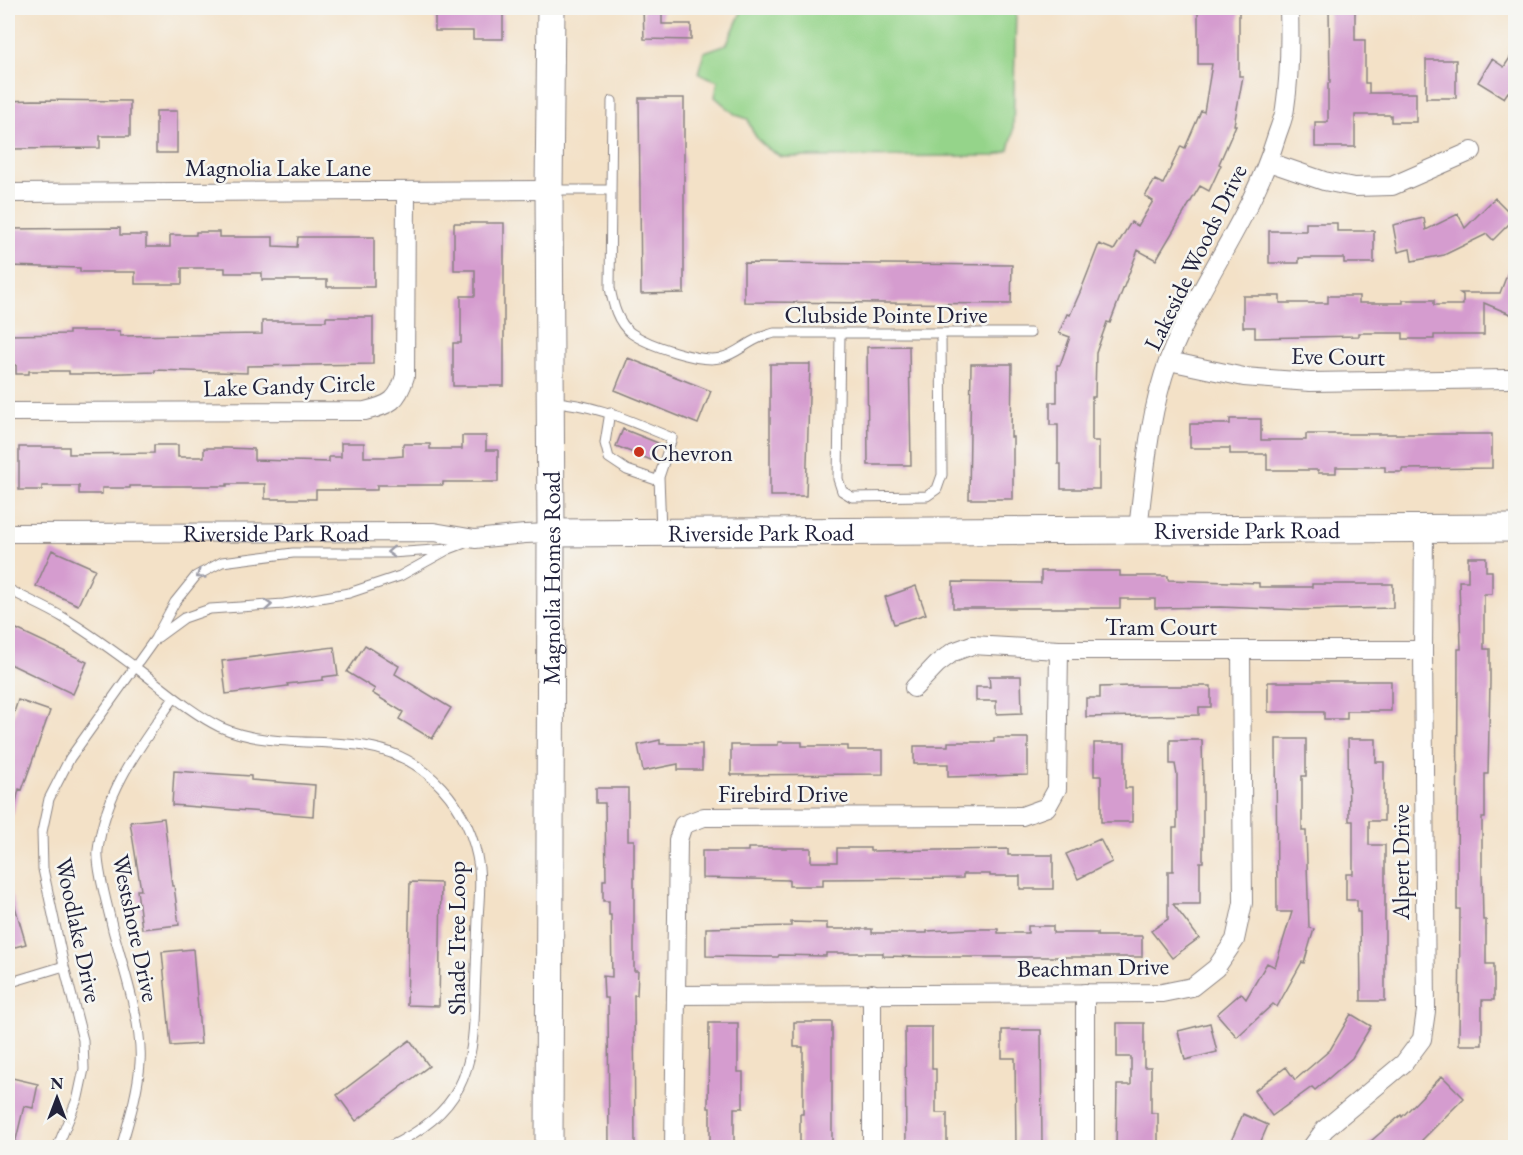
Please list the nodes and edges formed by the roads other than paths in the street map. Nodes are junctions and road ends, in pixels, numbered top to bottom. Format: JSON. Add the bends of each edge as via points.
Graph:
{"nodes":[{"id":1,"x":551,"y":8,"type":"edge"},
{"id":2,"x":1289,"y":8,"type":"edge"},
{"id":3,"x":612,"y":101,"type":"dead end"},
{"id":4,"x":1472,"y":151,"type":"dead end"},
{"id":5,"x":1269,"y":162,"type":"junction"},
{"id":6,"x":549,"y":190,"type":"junction"},
{"id":7,"x":611,"y":190,"type":"junction"},
{"id":8,"x":406,"y":191,"type":"junction"},
{"id":9,"x":8,"y":193,"type":"edge"},
{"id":10,"x":840,"y":333,"type":"junction"},
{"id":11,"x":941,"y":333,"type":"junction"},
{"id":12,"x":1030,"y":333,"type":"dead end"},
{"id":13,"x":1169,"y":360,"type":"junction"},
{"id":14,"x":1508,"y":379,"type":"dead end"},
{"id":15,"x":550,"y":402,"type":"junction"},
{"id":16,"x":8,"y":412,"type":"edge"},
{"id":17,"x":610,"y":412,"type":"junction"},
{"id":18,"x":659,"y":481,"type":"junction"},
{"id":19,"x":1515,"y":528,"type":"edge"},
{"id":20,"x":1138,"y":529,"type":"junction"},
{"id":21,"x":1424,"y":529,"type":"junction"},
{"id":22,"x":661,"y":532,"type":"junction"},
{"id":23,"x":8,"y":533,"type":"edge"},
{"id":24,"x":552,"y":533,"type":"junction"},
{"id":25,"x":475,"y":539,"type":"junction"},
{"id":26,"x":449,"y":549,"type":"junction"},
{"id":27,"x":8,"y":589,"type":"edge"},
{"id":28,"x":155,"y":639,"type":"junction"},
{"id":29,"x":1059,"y":650,"type":"junction"},
{"id":30,"x":1241,"y":650,"type":"junction"},
{"id":31,"x":1423,"y":650,"type":"junction"},
{"id":32,"x":135,"y":667,"type":"junction"},
{"id":33,"x":914,"y":688,"type":"dead end"},
{"id":34,"x":174,"y":698,"type":"junction"},
{"id":35,"x":64,"y":966,"type":"junction"},
{"id":36,"x":8,"y":983,"type":"edge"},
{"id":37,"x":872,"y":993,"type":"junction"},
{"id":38,"x":1085,"y":993,"type":"junction"},
{"id":39,"x":676,"y":994,"type":"junction"},
{"id":40,"x":57,"y":1148,"type":"edge"},
{"id":41,"x":121,"y":1148,"type":"edge"},
{"id":42,"x":387,"y":1148,"type":"edge"},
{"id":43,"x":549,"y":1148,"type":"edge"},
{"id":44,"x":674,"y":1148,"type":"edge"},
{"id":45,"x":872,"y":1148,"type":"edge"},
{"id":46,"x":1085,"y":1148,"type":"edge"},
{"id":47,"x":1311,"y":1148,"type":"edge"}],
"edges":[{"from":1,"to":6,"type":"street","name":"Magnolia Homes Road"},
{"from":2,"to":5,"type":"street","name":"Lakeside Woods Drive","via":[[1285,109]]},
{"from":3,"to":7,"type":"lane","name":"Clubside Pointe Drive"},
{"from":4,"to":5,"type":"street","via":[[1392,186],[1354,187]]},
{"from":5,"to":13,"type":"street","name":"Lakeside Woods Drive","via":[[1188,314]]},
{"from":6,"to":7,"type":"lane"},
{"from":6,"to":8,"type":"street","name":"Magnolia Lake Lane"},
{"from":6,"to":15,"type":"street","name":"Magnolia Homes Road"},
{"from":7,"to":10,"type":"lane","name":"Clubside Pointe Drive","via":[[610,288],[614,309],[630,332],[654,345],[698,358],[717,359],[774,333]]},
{"from":8,"to":9,"type":"street","name":"Magnolia Lake Lane"},
{"from":8,"to":16,"type":"street","name":"Lake Gandy Circle","via":[[405,376],[401,392],[387,406],[365,411]]},
{"from":10,"to":11,"type":"lane","name":"Clubside Pointe Drive"},
{"from":10,"to":11,"type":"lane","via":[[838,479],[842,491],[852,497],[927,496],[936,489],[942,476]]},
{"from":11,"to":12,"type":"lane","name":"Clubside Pointe Drive"},
{"from":13,"to":14,"type":"street","name":"Eve Court","via":[[1244,377],[1310,382]]},
{"from":13,"to":20,"type":"street","name":"Lakeside Woods Drive","via":[[1152,417]]},
{"from":15,"to":17,"type":"lane"},
{"from":15,"to":24,"type":"street","name":"Magnolia Homes Road"},
{"from":17,"to":18,"type":"lane","via":[[606,443],[609,458],[627,470]]},
{"from":17,"to":18,"type":"lane","via":[[672,438]]},
{"from":18,"to":22,"type":"lane"},
{"from":19,"to":21,"type":"street","name":"Riverside Park Road"},
{"from":20,"to":21,"type":"street","name":"Riverside Park Road"},
{"from":20,"to":22,"type":"street","name":"Riverside Park Road"},
{"from":21,"to":31,"type":"street","name":"Alpert Drive"},
{"from":22,"to":24,"type":"street","name":"Riverside Park Road"},
{"from":23,"to":25,"type":"street","name":"Riverside Park Road","via":[[434,532]]},
{"from":24,"to":25,"type":"street","name":"Riverside Park Road"},
{"from":24,"to":43,"type":"street","name":"Magnolia Homes Road"},
{"from":25,"to":26,"type":"lane","name":"Woodlake Drive"},
{"from":28,"to":26,"type":"lane","name":"Woodlake Drive","one_way":true,"via":[[184,618],[210,609],[284,604],[349,593],[400,576]]},
{"from":26,"to":28,"type":"lane","name":"Woodlake Drive","one_way":true,"via":[[293,553],[222,562],[196,576],[175,602]]},
{"from":27,"to":32,"type":"lane","name":"Shade Tree Loop","via":[[64,618]]},
{"from":28,"to":32,"type":"lane","name":"Woodlake Drive"},
{"from":29,"to":30,"type":"street","name":"Tram Court"},
{"from":29,"to":33,"type":"street","name":"Tram Court","via":[[972,645],[953,652]]},
{"from":29,"to":39,"type":"street","name":"Firebird Drive","via":[[1057,789],[1047,807],[1022,816],[704,817],[683,825],[678,840]]},
{"from":30,"to":31,"type":"street","name":"Tram Court"},
{"from":30,"to":38,"type":"street","name":"Beachman Drive","via":[[1242,903],[1235,940],[1216,968],[1192,987],[1162,993]]},
{"from":31,"to":47,"type":"street","name":"Alpert Drive","via":[[1426,1011],[1422,1039],[1404,1063],[1325,1129]]},
{"from":32,"to":34,"type":"lane","name":"Shade Tree Loop"},
{"from":32,"to":35,"type":"lane","name":"Woodlake Drive","via":[[70,758],[49,799],[42,832],[43,869]]},
{"from":34,"to":41,"type":"lane","name":"Westshore Drive","via":[[115,787],[103,820],[98,853],[138,1030],[140,1063]]},
{"from":34,"to":42,"type":"lane","name":"Shade Tree Loop","via":[[220,727],[256,738],[365,746],[400,756],[432,775],[456,803],[473,839],[480,870],[475,1027],[469,1063],[455,1096],[434,1120]]},
{"from":35,"to":36,"type":"lane"},
{"from":35,"to":40,"type":"lane","name":"Woodlake Drive","via":[[83,1040],[84,1069],[78,1096]]},
{"from":37,"to":38,"type":"street","name":"Beachman Drive"},
{"from":37,"to":39,"type":"street","name":"Beachman Drive"},
{"from":37,"to":45,"type":"street"},
{"from":38,"to":46,"type":"street"},
{"from":39,"to":44,"type":"street","name":"Firebird Drive"}]}
